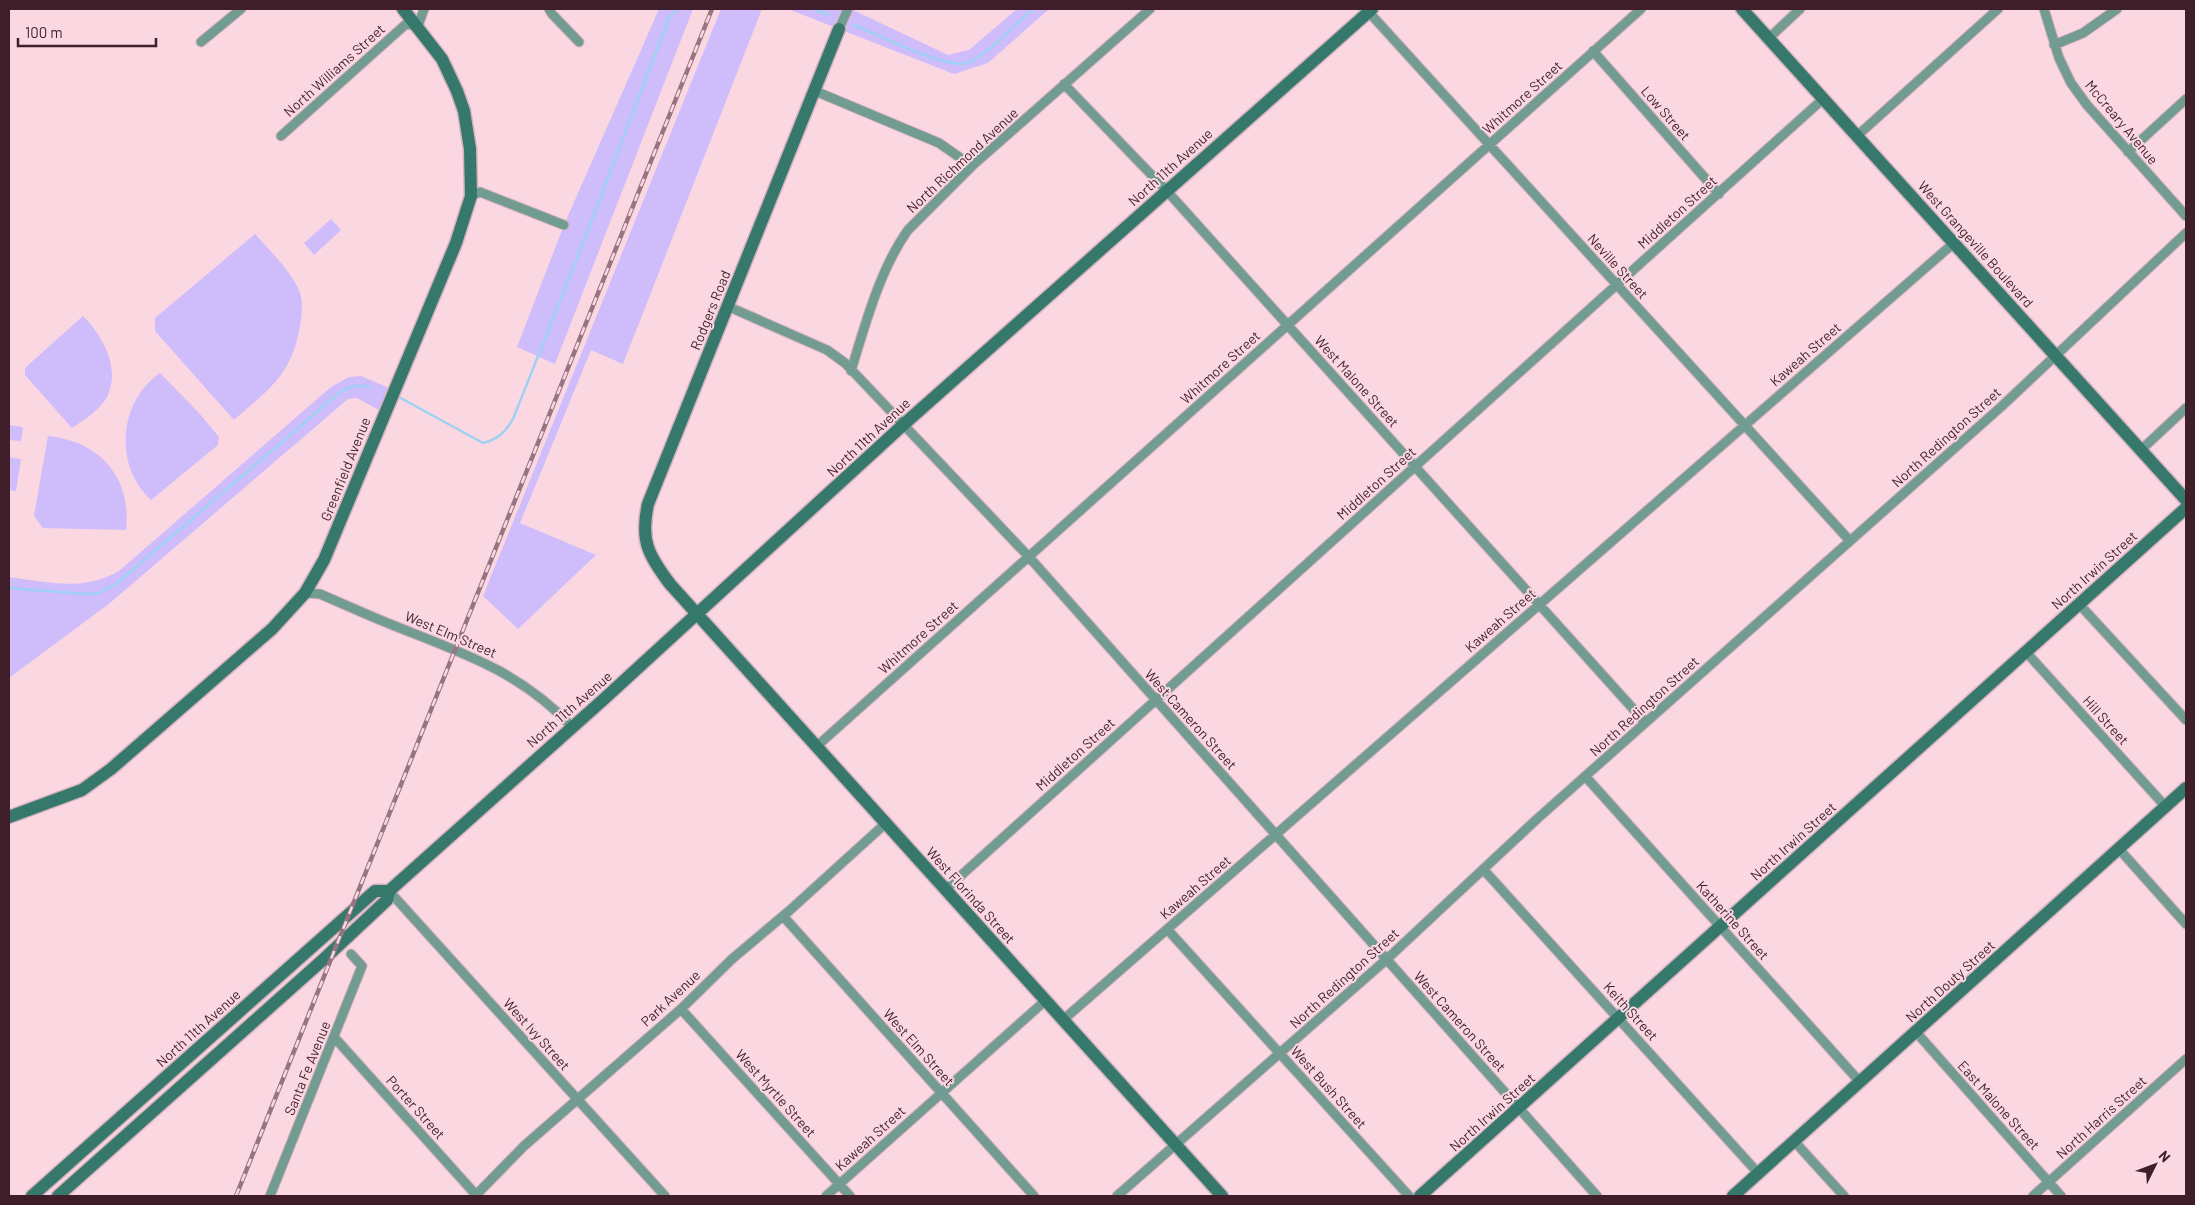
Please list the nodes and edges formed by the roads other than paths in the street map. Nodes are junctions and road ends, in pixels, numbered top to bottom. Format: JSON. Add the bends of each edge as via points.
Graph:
{"nodes":[{"id":1,"x":241,"y":9,"type":"edge"},
{"id":2,"x":403,"y":9,"type":"edge"},
{"id":3,"x":424,"y":9,"type":"edge"},
{"id":4,"x":549,"y":9,"type":"edge"},
{"id":5,"x":848,"y":9,"type":"edge"},
{"id":6,"x":1150,"y":9,"type":"edge"},
{"id":7,"x":1641,"y":9,"type":"edge"},
{"id":8,"x":1742,"y":9,"type":"edge"},
{"id":9,"x":1800,"y":9,"type":"edge"},
{"id":10,"x":1998,"y":9,"type":"edge"},
{"id":11,"x":2044,"y":9,"type":"edge"},
{"id":12,"x":2116,"y":9,"type":"edge"},
{"id":13,"x":1369,"y":10,"type":"edge"},
{"id":14,"x":418,"y":26,"type":"junction"},
{"id":15,"x":839,"y":29,"type":"joint"},
{"id":16,"x":1769,"y":38,"type":"junction"},
{"id":17,"x":201,"y":42,"type":"dead end"},
{"id":18,"x":579,"y":42,"type":"dead end"},
{"id":19,"x":2054,"y":45,"type":"junction"},
{"id":20,"x":1593,"y":51,"type":"junction"},
{"id":21,"x":1064,"y":84,"type":"junction"},
{"id":22,"x":815,"y":91,"type":"junction"},
{"id":23,"x":1824,"y":98,"type":"junction"},
{"id":24,"x":2186,"y":99,"type":"edge"},
{"id":25,"x":1858,"y":134,"type":"junction"},
{"id":26,"x":281,"y":136,"type":"dead end"},
{"id":27,"x":1489,"y":144,"type":"junction"},
{"id":28,"x":2128,"y":152,"type":"junction"},
{"id":29,"x":972,"y":166,"type":"junction"},
{"id":30,"x":1166,"y":190,"type":"junction"},
{"id":31,"x":1718,"y":194,"type":"junction"},
{"id":32,"x":471,"y":196,"type":"junction"},
{"id":33,"x":2186,"y":216,"type":"edge"},
{"id":34,"x":564,"y":225,"type":"dead end"},
{"id":35,"x":2186,"y":234,"type":"edge"},
{"id":36,"x":1955,"y":242,"type":"junction"},
{"id":37,"x":1617,"y":285,"type":"junction"},
{"id":38,"x":727,"y":306,"type":"junction"},
{"id":39,"x":1288,"y":325,"type":"junction"},
{"id":40,"x":2057,"y":356,"type":"junction"},
{"id":41,"x":851,"y":371,"type":"junction"},
{"id":42,"x":2186,"y":408,"type":"edge"},
{"id":43,"x":903,"y":425,"type":"junction"},
{"id":44,"x":1745,"y":425,"type":"junction"},
{"id":45,"x":2142,"y":450,"type":"junction"},
{"id":46,"x":1415,"y":466,"type":"junction"},
{"id":47,"x":2186,"y":500,"type":"edge"},
{"id":48,"x":2186,"y":508,"type":"edge"},
{"id":49,"x":1850,"y":542,"type":"junction"},
{"id":50,"x":1029,"y":557,"type":"junction"},
{"id":51,"x":305,"y":593,"type":"junction"},
{"id":52,"x":1539,"y":604,"type":"junction"},
{"id":53,"x":2079,"y":604,"type":"junction"},
{"id":54,"x":698,"y":613,"type":"junction"},
{"id":55,"x":2026,"y":652,"type":"junction"},
{"id":56,"x":1156,"y":700,"type":"junction"},
{"id":57,"x":2186,"y":720,"type":"edge"},
{"id":58,"x":1645,"y":722,"type":"junction"},
{"id":59,"x":572,"y":727,"type":"junction"},
{"id":60,"x":818,"y":746,"type":"junction"},
{"id":61,"x":1586,"y":776,"type":"junction"},
{"id":62,"x":2186,"y":788,"type":"edge"},
{"id":63,"x":2165,"y":806,"type":"junction"},
{"id":64,"x":9,"y":817,"type":"edge"},
{"id":65,"x":886,"y":823,"type":"junction"},
{"id":66,"x":1276,"y":834,"type":"junction"},
{"id":67,"x":2119,"y":849,"type":"junction"},
{"id":68,"x":1483,"y":868,"type":"junction"},
{"id":69,"x":946,"y":889,"type":"junction"},
{"id":70,"x":389,"y":891,"type":"junction"},
{"id":71,"x":783,"y":916,"type":"junction"},
{"id":72,"x":2186,"y":924,"type":"edge"},
{"id":73,"x":1720,"y":926,"type":"junction"},
{"id":74,"x":1167,"y":929,"type":"junction"},
{"id":75,"x":351,"y":954,"type":"dead end"},
{"id":76,"x":1387,"y":959,"type":"junction"},
{"id":77,"x":1046,"y":1000,"type":"junction"},
{"id":78,"x":681,"y":1008,"type":"junction"},
{"id":79,"x":1618,"y":1018,"type":"junction"},
{"id":80,"x":1063,"y":1020,"type":"junction"},
{"id":81,"x":1916,"y":1032,"type":"junction"},
{"id":82,"x":334,"y":1037,"type":"junction"},
{"id":83,"x":1280,"y":1053,"type":"junction"},
{"id":84,"x":2186,"y":1059,"type":"edge"},
{"id":85,"x":1860,"y":1082,"type":"junction"},
{"id":86,"x":942,"y":1093,"type":"junction"},
{"id":87,"x":578,"y":1100,"type":"junction"},
{"id":88,"x":1519,"y":1108,"type":"junction"},
{"id":89,"x":119,"y":1119,"type":"junction"},
{"id":90,"x":1794,"y":1141,"type":"junction"},
{"id":91,"x":1176,"y":1144,"type":"junction"},
{"id":92,"x":73,"y":1160,"type":"junction"},
{"id":93,"x":84,"y":1172,"type":"junction"},
{"id":94,"x":1758,"y":1173,"type":"junction"},
{"id":95,"x":2049,"y":1182,"type":"junction"},
{"id":96,"x":839,"y":1184,"type":"junction"},
{"id":97,"x":32,"y":1196,"type":"edge"},
{"id":98,"x":46,"y":1196,"type":"edge"},
{"id":99,"x":58,"y":1196,"type":"edge"},
{"id":100,"x":270,"y":1196,"type":"edge"},
{"id":101,"x":476,"y":1196,"type":"edge"},
{"id":102,"x":665,"y":1196,"type":"edge"},
{"id":103,"x":826,"y":1196,"type":"edge"},
{"id":104,"x":850,"y":1196,"type":"edge"},
{"id":105,"x":1034,"y":1196,"type":"edge"},
{"id":106,"x":1117,"y":1196,"type":"edge"},
{"id":107,"x":1222,"y":1196,"type":"edge"},
{"id":108,"x":1409,"y":1196,"type":"edge"},
{"id":109,"x":1420,"y":1196,"type":"edge"},
{"id":110,"x":1598,"y":1196,"type":"edge"},
{"id":111,"x":1732,"y":1196,"type":"edge"},
{"id":112,"x":1844,"y":1196,"type":"edge"},
{"id":113,"x":2034,"y":1196,"type":"edge"},
{"id":114,"x":2061,"y":1196,"type":"edge"}],
"edges":[{"from":1,"to":17,"type":"street"},
{"from":2,"to":14,"type":"street","name":"Greenfield Avenue"},
{"from":3,"to":14,"type":"street"},
{"from":4,"to":18,"type":"street"},
{"from":5,"to":15,"type":"street","name":"Rodgers Road"},
{"from":6,"to":21,"type":"street","name":"North Richmond Avenue"},
{"from":7,"to":20,"type":"street","name":"Whitmore Street"},
{"from":8,"to":16,"type":"street","name":"West Grangeville Boulevard"},
{"from":9,"to":16,"type":"street"},
{"from":10,"to":25,"type":"street"},
{"from":11,"to":19,"type":"street","name":"McCreary Avenue"},
{"from":12,"to":19,"type":"street","via":[[2083,33]]},
{"from":13,"to":27,"type":"street","name":"Neville Street"},
{"from":13,"to":30,"type":"street","name":"North 11th Avenue"},
{"from":14,"to":26,"type":"street","name":"North Williams Street","via":[[406,24]]},
{"from":14,"to":32,"type":"street","name":"Greenfield Avenue","via":[[442,59],[460,98],[469,139]]},
{"from":15,"to":22,"type":"street","name":"Rodgers Road"},
{"from":16,"to":23,"type":"street","name":"West Grangeville Boulevard"},
{"from":19,"to":28,"type":"street","name":"McCreary Avenue","via":[[2071,83]]},
{"from":20,"to":27,"type":"street","name":"Whitmore Street"},
{"from":20,"to":31,"type":"street","name":"Low Street"},
{"from":21,"to":29,"type":"street","name":"North Richmond Avenue"},
{"from":21,"to":30,"type":"street","name":"West Malone Street"},
{"from":22,"to":29,"type":"street","via":[[939,144]]},
{"from":22,"to":38,"type":"street","name":"Rodgers Road"},
{"from":23,"to":25,"type":"street","name":"West Grangeville Boulevard"},
{"from":23,"to":31,"type":"street","name":"Middleton Street"},
{"from":24,"to":28,"type":"street"},
{"from":25,"to":36,"type":"street","name":"West Grangeville Boulevard"},
{"from":27,"to":37,"type":"street","name":"Neville Street"},
{"from":27,"to":39,"type":"street","name":"Whitmore Street"},
{"from":28,"to":33,"type":"street","name":"McCreary Avenue"},
{"from":29,"to":41,"type":"street","name":"North Richmond Avenue","via":[[900,241],[861,337]]},
{"from":30,"to":39,"type":"street","name":"West Malone Street"},
{"from":30,"to":43,"type":"street","name":"North 11th Avenue"},
{"from":31,"to":37,"type":"street","name":"Middleton Street"},
{"from":32,"to":34,"type":"street","via":[[480,192]]},
{"from":32,"to":51,"type":"street","name":"Greenfield Avenue","via":[[456,243],[336,532]]},
{"from":35,"to":40,"type":"street","name":"North Redington Street"},
{"from":36,"to":40,"type":"street","name":"West Grangeville Boulevard"},
{"from":36,"to":44,"type":"street","name":"Kaweah Street"},
{"from":37,"to":44,"type":"street","name":"Neville Street"},
{"from":37,"to":46,"type":"street","name":"Middleton Street"},
{"from":38,"to":41,"type":"street","name":"West Cameron Street","via":[[828,350]]},
{"from":38,"to":54,"type":"street","name":"Rodgers Road","via":[[648,504],[646,519],[646,543],[650,555],[670,584]]},
{"from":39,"to":46,"type":"street","name":"West Malone Street"},
{"from":39,"to":50,"type":"street","name":"Whitmore Street"},
{"from":40,"to":45,"type":"street","name":"West Grangeville Boulevard"},
{"from":40,"to":49,"type":"street","name":"North Redington Street"},
{"from":41,"to":43,"type":"street","name":"West Cameron Street"},
{"from":42,"to":45,"type":"street"},
{"from":43,"to":50,"type":"street","name":"West Cameron Street"},
{"from":43,"to":54,"type":"street","name":"North 11th Avenue"},
{"from":44,"to":49,"type":"street","name":"Neville Street"},
{"from":44,"to":52,"type":"street","name":"Kaweah Street"},
{"from":45,"to":47,"type":"street","name":"West Grangeville Boulevard"},
{"from":46,"to":52,"type":"street","name":"West Malone Street"},
{"from":46,"to":56,"type":"street","name":"Middleton Street"},
{"from":48,"to":53,"type":"street","name":"North Irwin Street"},
{"from":49,"to":58,"type":"street","name":"North Redington Street"},
{"from":50,"to":56,"type":"street","name":"West Cameron Street"},
{"from":50,"to":60,"type":"street","name":"Whitmore Street"},
{"from":51,"to":59,"type":"street","name":"West Elm Street","via":[[320,594],[491,665],[522,682]]},
{"from":51,"to":64,"type":"street","name":"Greenfield Avenue","via":[[272,629],[96,782],[65,798]]},
{"from":52,"to":58,"type":"street","name":"West Malone Street"},
{"from":52,"to":66,"type":"street","name":"Kaweah Street"},
{"from":53,"to":55,"type":"street","name":"North Irwin Street"},
{"from":53,"to":57,"type":"street"},
{"from":54,"to":59,"type":"street","name":"North 11th Avenue"},
{"from":54,"to":60,"type":"street","name":"West Florinda Street"},
{"from":55,"to":63,"type":"street","name":"Hill Street"},
{"from":55,"to":73,"type":"street","name":"North Irwin Street"},
{"from":56,"to":66,"type":"street","name":"West Cameron Street"},
{"from":56,"to":69,"type":"street","name":"Middleton Street"},
{"from":58,"to":61,"type":"street","name":"North Redington Street"},
{"from":59,"to":70,"type":"street","name":"North 11th Avenue"},
{"from":60,"to":65,"type":"street","name":"West Florinda Street"},
{"from":61,"to":68,"type":"street","name":"North Redington Street"},
{"from":61,"to":73,"type":"street","name":"Katherine Street"},
{"from":62,"to":63,"type":"street","name":"North Douty Street"},
{"from":63,"to":67,"type":"street","name":"North Douty Street"},
{"from":65,"to":69,"type":"street","name":"West Florinda Street"},
{"from":65,"to":71,"type":"street","name":"Park Avenue"},
{"from":66,"to":74,"type":"street","name":"Kaweah Street"},
{"from":66,"to":76,"type":"street","name":"West Cameron Street"},
{"from":67,"to":72,"type":"street"},
{"from":67,"to":81,"type":"street","name":"North Douty Street"},
{"from":68,"to":76,"type":"street","name":"North Redington Street"},
{"from":68,"to":79,"type":"street","name":"Keith Street"},
{"from":69,"to":77,"type":"street","name":"West Florinda Street"},
{"from":70,"to":87,"type":"street","name":"West Ivy Street"},
{"from":70,"to":89,"type":"street","name":"North 11th Avenue","via":[[374,892]]},
{"from":70,"to":93,"type":"street","name":"North 11th Avenue","via":[[387,900],[334,950]]},
{"from":71,"to":78,"type":"street","name":"Park Avenue"},
{"from":71,"to":86,"type":"street","name":"West Elm Street"},
{"from":73,"to":79,"type":"street","name":"North Irwin Street"},
{"from":73,"to":85,"type":"street","name":"Katherine Street"},
{"from":74,"to":80,"type":"street","name":"Kaweah Street"},
{"from":74,"to":83,"type":"street","name":"West Bush Street"},
{"from":75,"to":82,"type":"street","name":"Santa Fe Avenue","via":[[362,966]]},
{"from":76,"to":83,"type":"street","name":"North Redington Street"},
{"from":76,"to":88,"type":"street","name":"West Cameron Street"},
{"from":77,"to":80,"type":"street","name":"West Florinda Street"},
{"from":77,"to":86,"type":"street","name":"Kaweah Street"},
{"from":78,"to":87,"type":"street","name":"Park Avenue"},
{"from":78,"to":96,"type":"street","name":"West Myrtle Street"},
{"from":79,"to":88,"type":"street","name":"North Irwin Street"},
{"from":79,"to":94,"type":"street","name":"Keith Street"},
{"from":80,"to":91,"type":"street","name":"West Florinda Street"},
{"from":81,"to":85,"type":"street","name":"North Douty Street"},
{"from":81,"to":95,"type":"street","name":"East Malone Street"},
{"from":82,"to":100,"type":"street","name":"Santa Fe Avenue"},
{"from":82,"to":101,"type":"street","name":"Porter Street"},
{"from":83,"to":91,"type":"street","name":"North Redington Street"},
{"from":83,"to":108,"type":"street","name":"West Bush Street"},
{"from":84,"to":95,"type":"street","name":"North Harris Street"},
{"from":85,"to":90,"type":"street","name":"North Douty Street"},
{"from":86,"to":96,"type":"street","name":"Kaweah Street"},
{"from":86,"to":105,"type":"street","name":"West Elm Street"},
{"from":87,"to":101,"type":"street","name":"Park Avenue","via":[[524,1146]]},
{"from":87,"to":102,"type":"street","name":"West Ivy Street"},
{"from":88,"to":109,"type":"street","name":"North Irwin Street"},
{"from":88,"to":110,"type":"street","name":"West Cameron Street"},
{"from":89,"to":92,"type":"street","name":"North 11th Avenue"},
{"from":89,"to":93,"type":"street","via":[[125,1127],[87,1162]]},
{"from":90,"to":94,"type":"street","name":"North Douty Street"},
{"from":90,"to":112,"type":"street"},
{"from":91,"to":106,"type":"street","name":"North Redington Street"},
{"from":91,"to":107,"type":"street","name":"West Florinda Street"},
{"from":92,"to":97,"type":"street","name":"North 11th Avenue"},
{"from":92,"to":98,"type":"street","via":[[65,1176]]},
{"from":93,"to":99,"type":"street","name":"North 11th Avenue"},
{"from":94,"to":111,"type":"street","name":"North Douty Street"},
{"from":95,"to":113,"type":"street","name":"North Harris Street"},
{"from":95,"to":114,"type":"street","name":"East Malone Street"},
{"from":96,"to":103,"type":"street","name":"Kaweah Street"},
{"from":96,"to":104,"type":"street","name":"West Myrtle Street"}]}
